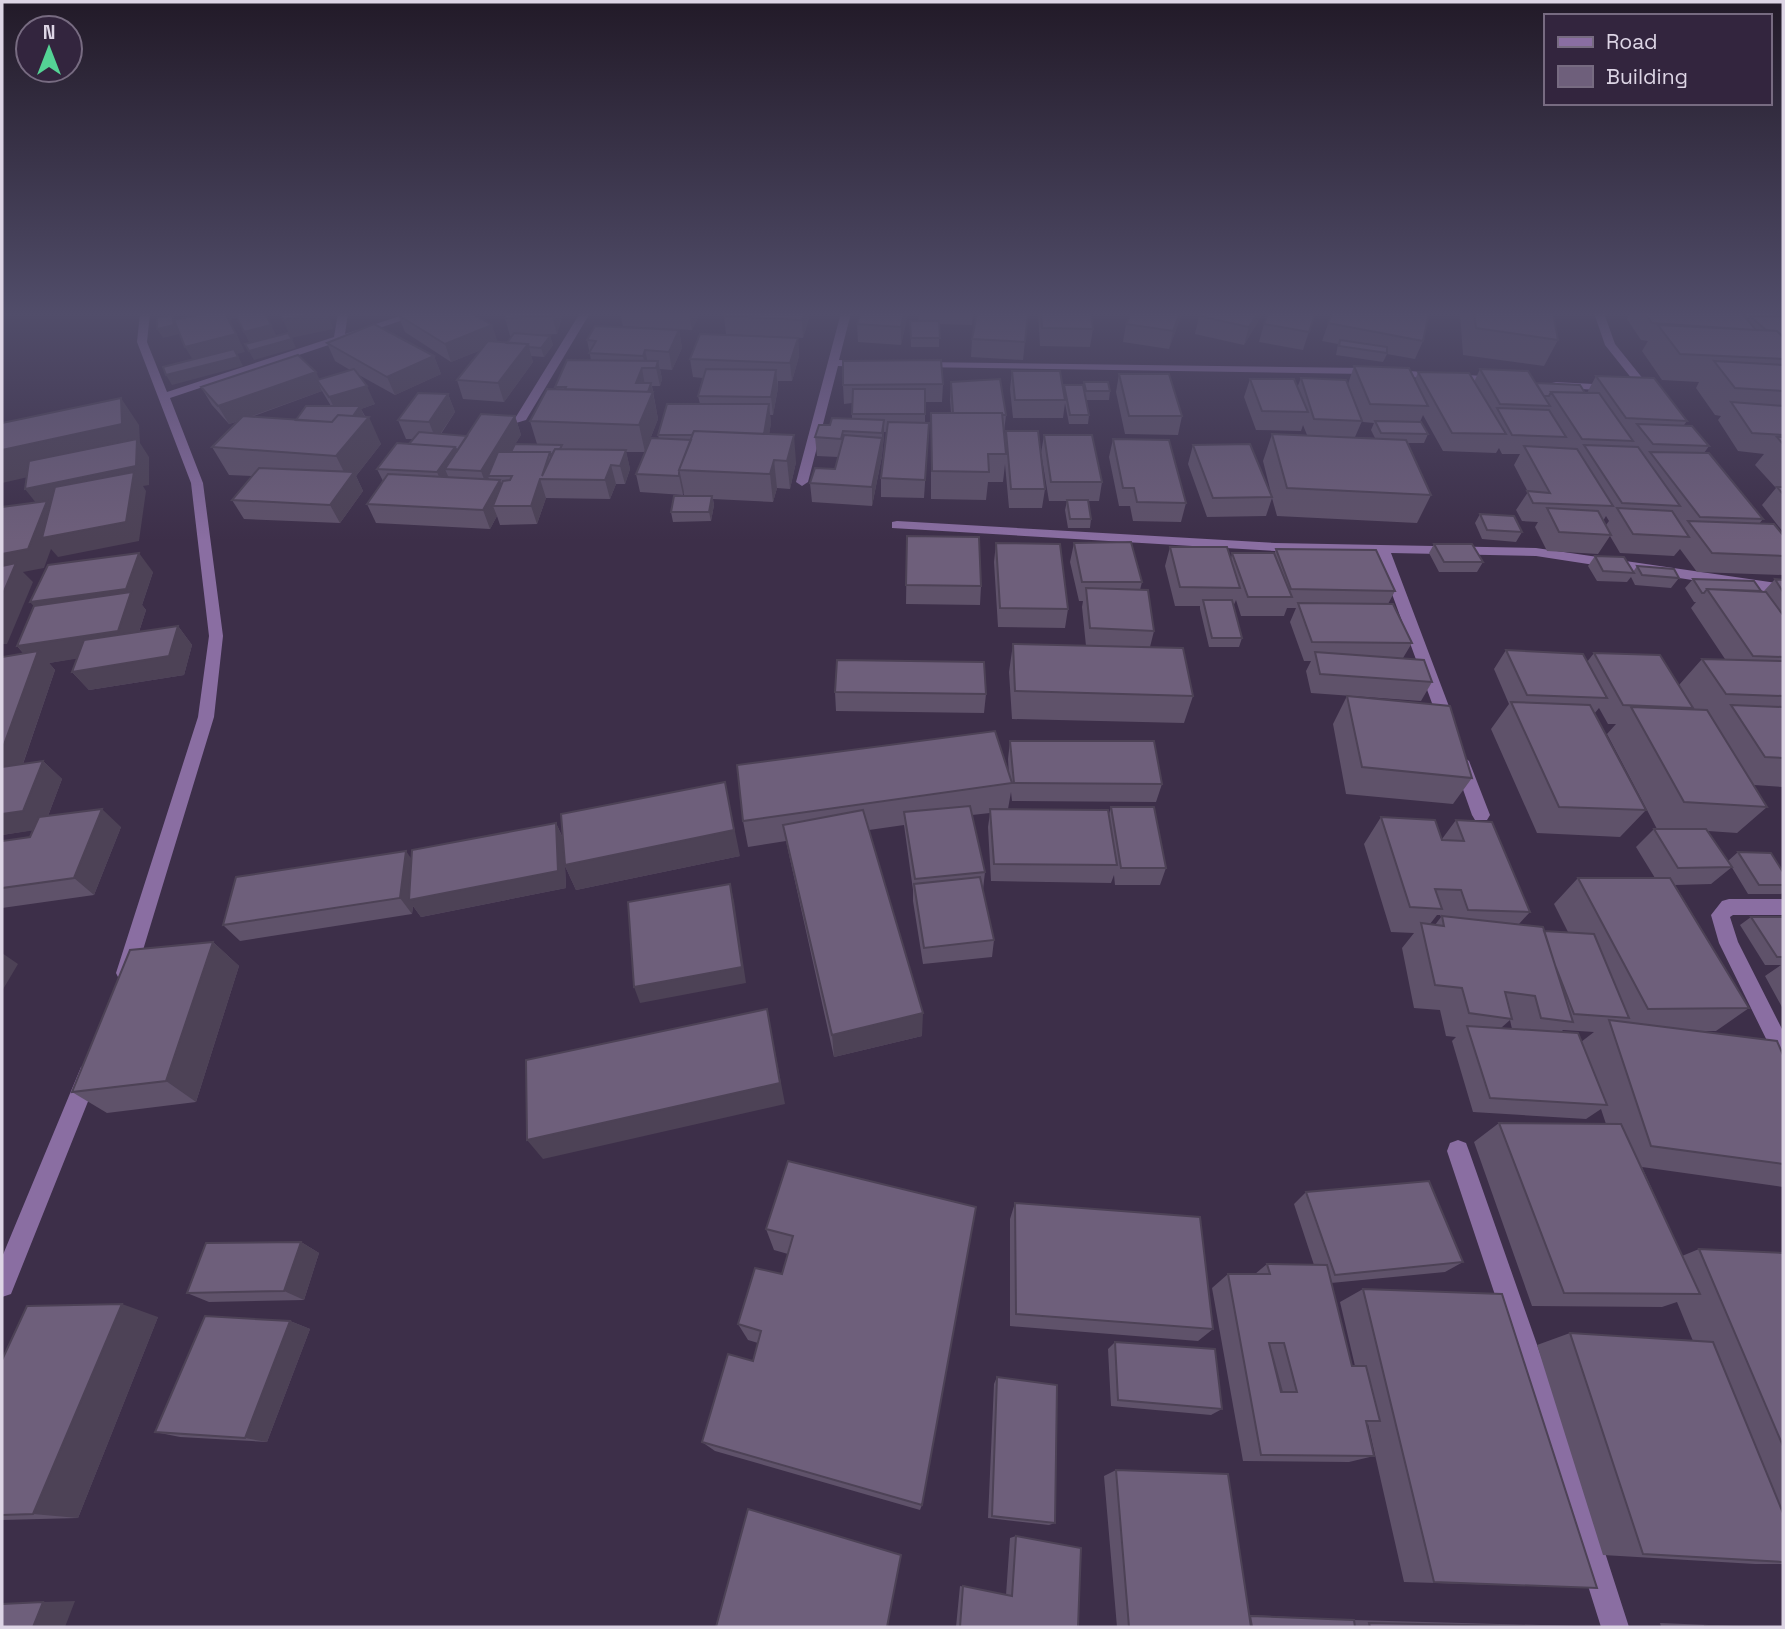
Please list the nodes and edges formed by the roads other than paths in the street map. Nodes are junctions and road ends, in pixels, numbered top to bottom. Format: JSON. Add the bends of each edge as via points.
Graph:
{"nodes":[{"id":1,"x":161,"y":389,"type":"edge"},
{"id":2,"x":186,"y":389,"type":"edge"},
{"id":3,"x":539,"y":389,"type":"edge"},
{"id":4,"x":826,"y":389,"type":"edge"},
{"id":5,"x":1617,"y":389,"type":"edge"},
{"id":6,"x":1634,"y":390,"type":"joint"},
{"id":7,"x":165,"y":396,"type":"junction"},
{"id":8,"x":1662,"y":410,"type":"edge"},
{"id":9,"x":520,"y":420,"type":"dead end"},
{"id":10,"x":802,"y":482,"type":"dead end"},
{"id":11,"x":897,"y":525,"type":"dead end"},
{"id":12,"x":1383,"y":551,"type":"junction"},
{"id":13,"x":1783,"y":589,"type":"edge"},
{"id":14,"x":1481,"y":815,"type":"dead end"},
{"id":15,"x":1783,"y":907,"type":"edge"},
{"id":16,"x":118,"y":995,"type":"edge"},
{"id":17,"x":1783,"y":1052,"type":"edge"},
{"id":18,"x":94,"y":1059,"type":"edge"},
{"id":19,"x":1458,"y":1151,"type":"dead end"},
{"id":20,"x":2,"y":1285,"type":"edge"},
{"id":21,"x":1615,"y":1627,"type":"edge"}],
"edges":[{"from":1,"to":7,"type":"street"},
{"from":2,"to":7,"type":"street"},
{"from":3,"to":9,"type":"street"},
{"from":4,"to":10,"type":"street"},
{"from":5,"to":6,"type":"street"},
{"from":6,"to":8,"type":"street"},
{"from":7,"to":16,"type":"street","via":[[197,483],[216,636],[206,717]]},
{"from":11,"to":12,"type":"street"},
{"from":12,"to":13,"type":"street","via":[[1536,552]]},
{"from":12,"to":14,"type":"street"},
{"from":15,"to":17,"type":"street","via":[[1729,906],[1720,915],[1729,943]]},
{"from":18,"to":20,"type":"street"},
{"from":19,"to":21,"type":"street"}]}
